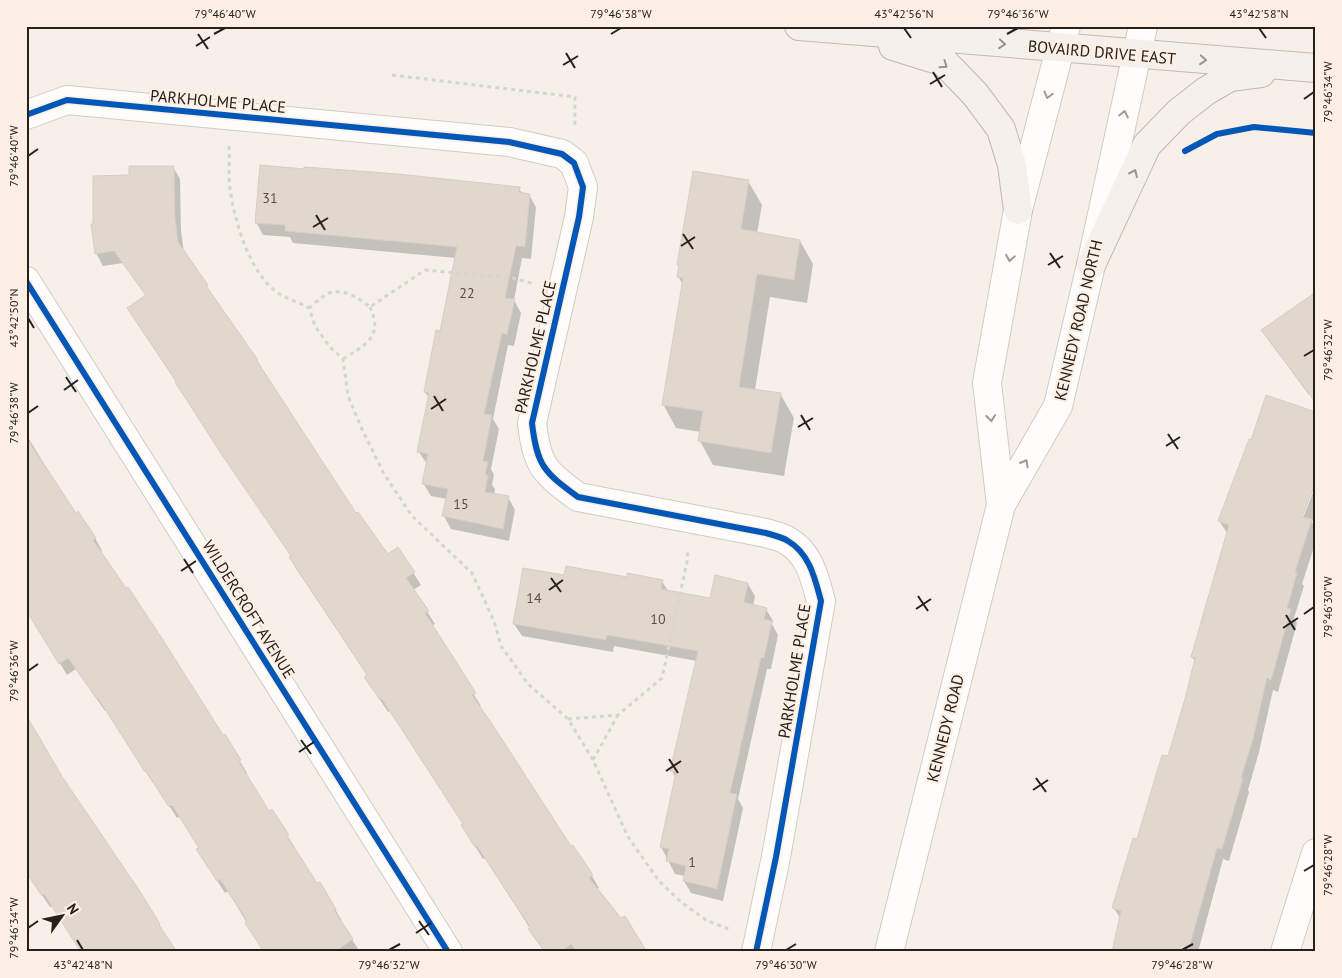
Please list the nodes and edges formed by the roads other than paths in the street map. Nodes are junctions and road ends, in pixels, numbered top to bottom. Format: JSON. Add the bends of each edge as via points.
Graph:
{"nodes":[{"id":1,"x":800,"y":26,"type":"edge"},
{"id":2,"x":1143,"y":26,"type":"edge"},
{"id":3,"x":849,"y":31,"type":"junction"},
{"id":4,"x":1063,"y":37,"type":"edge"},
{"id":5,"x":1137,"y":54,"type":"junction"},
{"id":6,"x":1309,"y":68,"type":"edge"},
{"id":7,"x":26,"y":115,"type":"edge"},
{"id":8,"x":1018,"y":210,"type":"junction"},
{"id":9,"x":1091,"y":264,"type":"junction"},
{"id":10,"x":26,"y":281,"type":"edge"},
{"id":11,"x":1001,"y":505,"type":"junction"},
{"id":12,"x":1316,"y":853,"type":"edge"},
{"id":13,"x":758,"y":944,"type":"edge"},
{"id":14,"x":448,"y":952,"type":"edge"},
{"id":15,"x":889,"y":952,"type":"edge"},
{"id":16,"x":1285,"y":952,"type":"edge"}],
"edges":[{"from":1,"to":3,"type":"main road","name":"BOVAIRD DRIVE EAST"},
{"from":2,"to":5,"type":"street","name":"KENNEDY ROAD NORTH"},
{"from":3,"to":4,"type":"main road","name":"BOVAIRD DRIVE EAST","one_way":true},
{"from":3,"to":8,"type":"main road","one_way":true,"via":[[944,62],[975,94],[1001,129],[1012,165]]},
{"from":4,"to":5,"type":"main road","name":"BOVAIRD DRIVE EAST"},
{"from":4,"to":8,"type":"street","one_way":true},
{"from":5,"to":6,"type":"main road","name":"BOVAIRD DRIVE EAST","one_way":true},
{"from":9,"to":5,"type":"street","name":"KENNEDY ROAD NORTH","one_way":true},
{"from":9,"to":6,"type":"main road","one_way":true,"via":[[1146,145],[1179,112],[1230,77]]},
{"from":7,"to":13,"type":"street","name":"PARKHOLME PLACE","via":[[67,100],[509,142],[562,154],[574,164],[583,187],[579,217],[532,423],[540,464],[578,497],[766,533],[789,541],[813,572],[820,601]]},
{"from":8,"to":11,"type":"street","one_way":true,"via":[[987,383]]},
{"from":11,"to":9,"type":"street","name":"KENNEDY ROAD NORTH","one_way":true,"via":[[1058,406]]},
{"from":10,"to":14,"type":"street","name":"WILDERCROFT AVENUE"},
{"from":11,"to":15,"type":"street","name":"KENNEDY ROAD"},
{"from":12,"to":16,"type":"street"}]}
